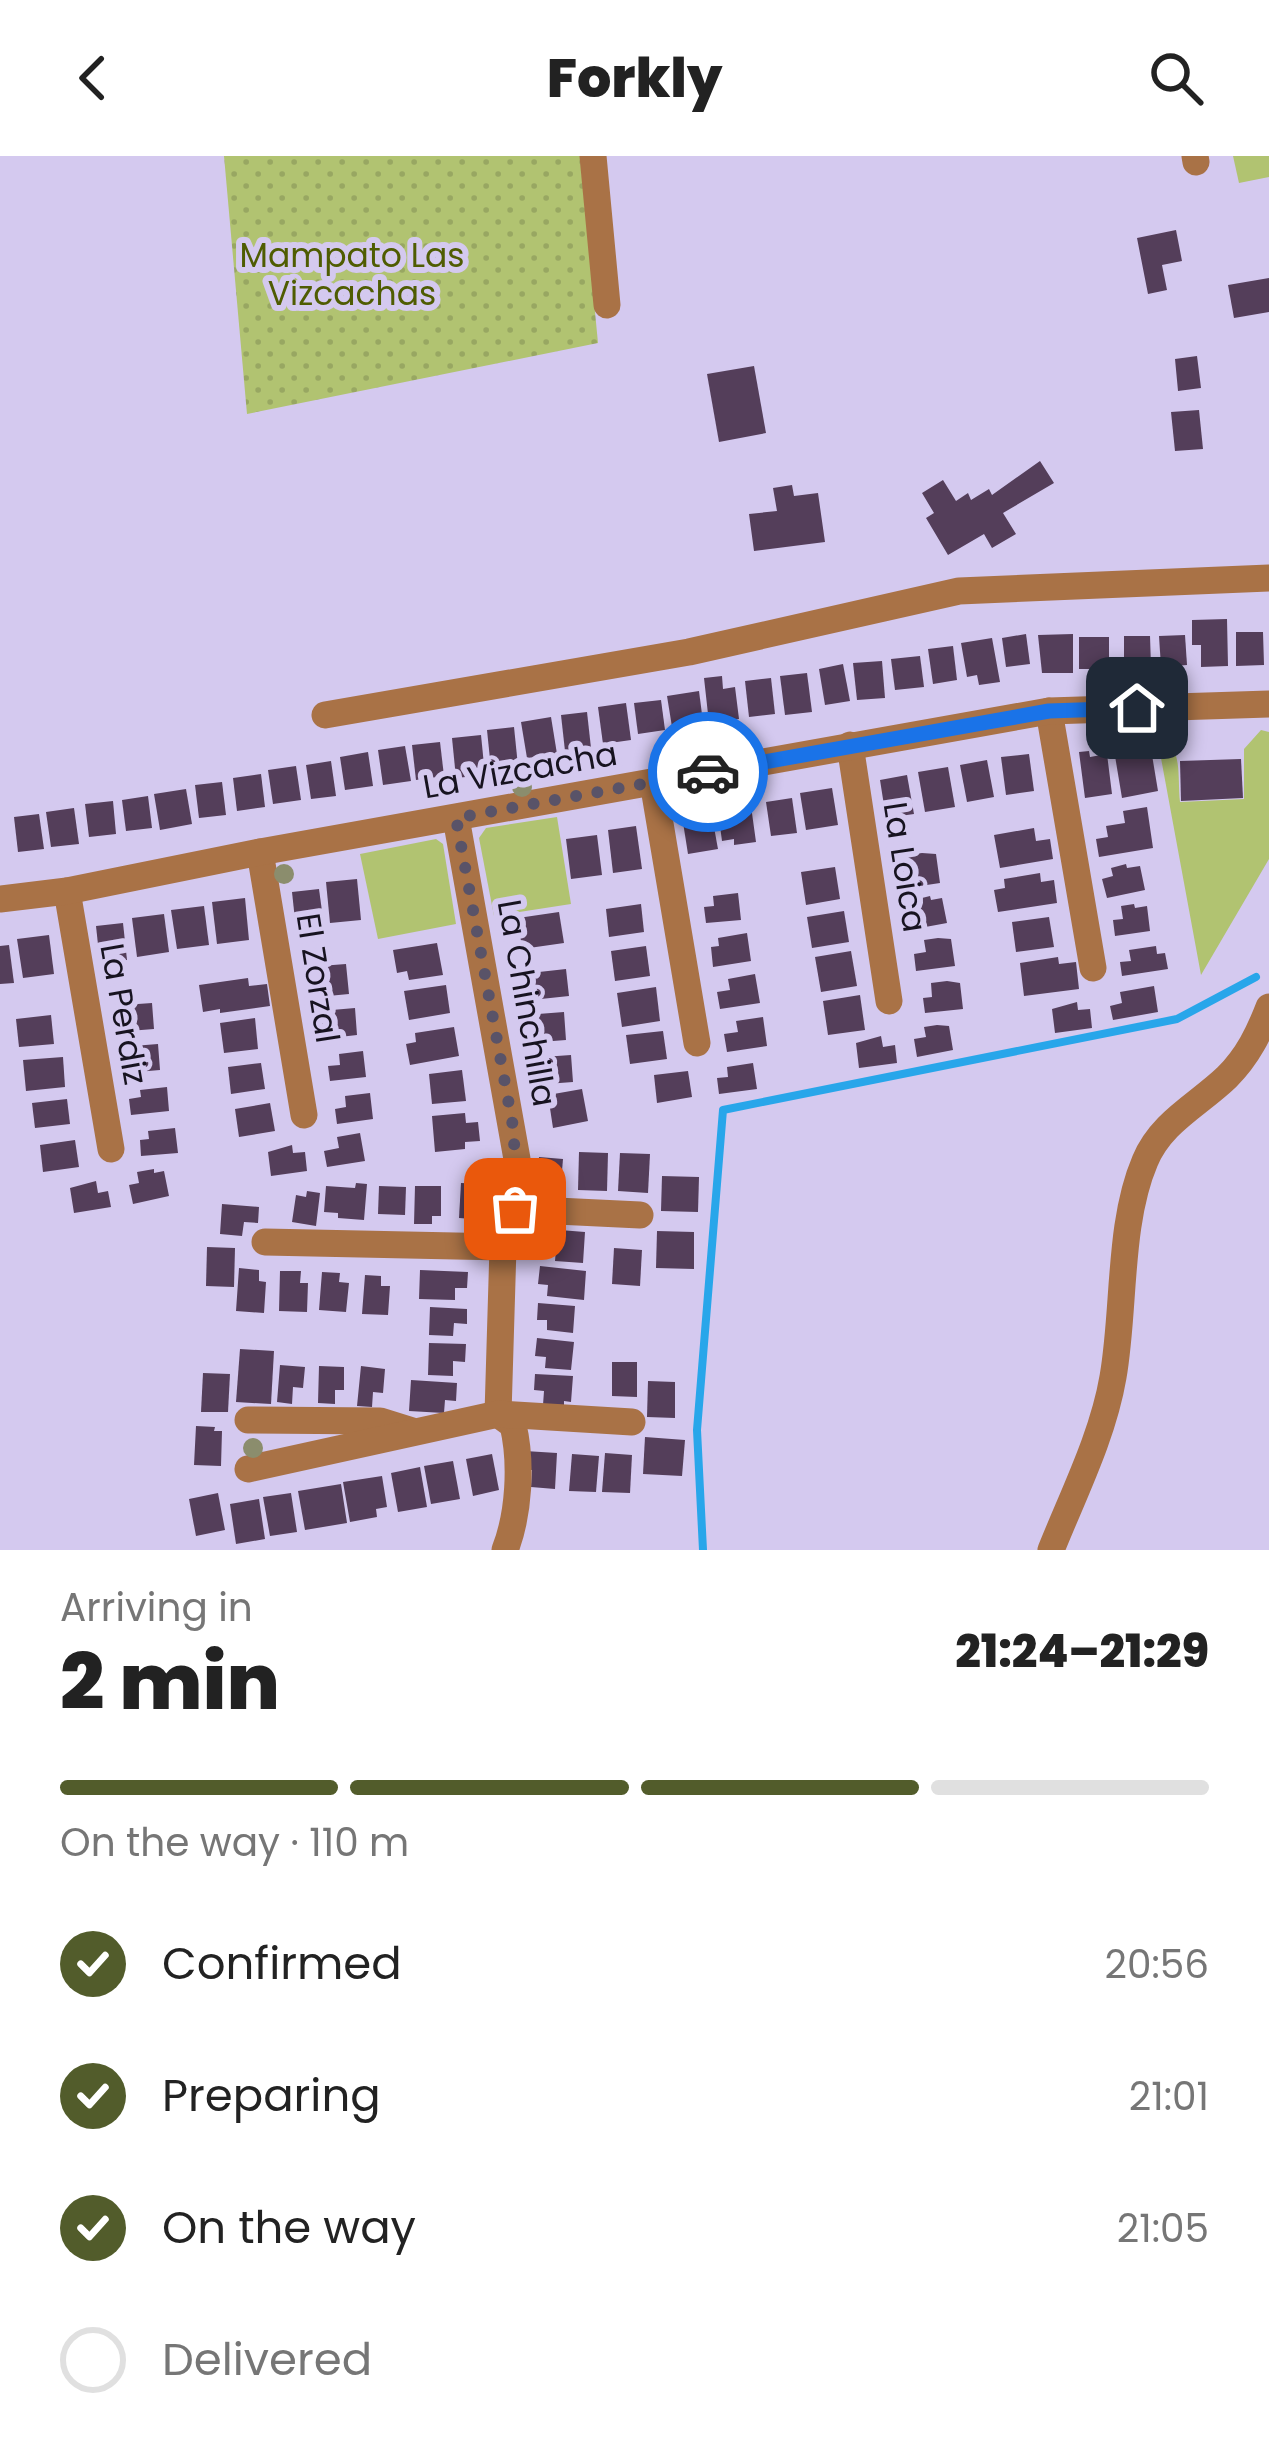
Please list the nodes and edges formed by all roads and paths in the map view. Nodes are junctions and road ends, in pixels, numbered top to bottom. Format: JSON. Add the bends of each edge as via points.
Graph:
{"nodes":[{"id":1,"x":593,"y":156,"type":"edge"},
{"id":2,"x":607,"y":305,"type":"dead end"},
{"id":3,"x":1269,"y":578,"type":"edge"},
{"id":4,"x":1269,"y":704,"type":"edge"},
{"id":5,"x":1049,"y":711,"type":"junction"},
{"id":6,"x":326,"y":715,"type":"dead end"},
{"id":7,"x":850,"y":745,"type":"junction"},
{"id":8,"x":653,"y":782,"type":"junction"},
{"id":9,"x":456,"y":818,"type":"junction"},
{"id":10,"x":260,"y":852,"type":"junction"},
{"id":11,"x":67,"y":891,"type":"junction"},
{"id":12,"x":0,"y":898,"type":"edge"},
{"id":13,"x":1093,"y":968,"type":"dead end"},
{"id":14,"x":890,"y":1001,"type":"dead end"},
{"id":15,"x":1269,"y":1006,"type":"edge"},
{"id":16,"x":697,"y":1043,"type":"dead end"},
{"id":17,"x":304,"y":1115,"type":"dead end"},
{"id":18,"x":111,"y":1149,"type":"dead end"},
{"id":19,"x":515,"y":1209,"type":"junction"},
{"id":20,"x":640,"y":1215,"type":"dead end"},
{"id":21,"x":266,"y":1242,"type":"dead end"},
{"id":22,"x":503,"y":1247,"type":"junction"},
{"id":23,"x":498,"y":1414,"type":"junction"},
{"id":24,"x":248,"y":1420,"type":"dead end"},
{"id":25,"x":632,"y":1422,"type":"dead end"},
{"id":26,"x":416,"y":1432,"type":"junction"},
{"id":27,"x":248,"y":1469,"type":"dead end"},
{"id":28,"x":505,"y":1550,"type":"edge"},
{"id":29,"x":1052,"y":1550,"type":"edge"}],
"edges":[{"from":1,"to":2,"type":"street"},
{"from":3,"to":6,"type":"street","via":[[959,591],[689,652]]},
{"from":4,"to":5,"type":"street","name":"La Vizcacha"},
{"from":5,"to":7,"type":"street","name":"La Vizcacha"},
{"from":5,"to":13,"type":"street"},
{"from":7,"to":8,"type":"street","name":"La Vizcacha"},
{"from":7,"to":14,"type":"street","name":"La Loica"},
{"from":8,"to":9,"type":"street","name":"La Vizcacha"},
{"from":8,"to":16,"type":"street"},
{"from":9,"to":10,"type":"street","name":"La Vizcacha"},
{"from":9,"to":19,"type":"street","name":"La Chinchilla","via":[[514,1132]]},
{"from":10,"to":11,"type":"street","name":"La Vizcacha"},
{"from":10,"to":17,"type":"street","name":"El Zorzal"},
{"from":11,"to":12,"type":"street","name":"La Vizcacha"},
{"from":11,"to":18,"type":"street","name":"La Perdiz"},
{"from":15,"to":29,"type":"street","via":[[1256,1041],[1228,1076],[1166,1126],[1146,1158],[1131,1205],[1112,1386]]},
{"from":19,"to":20,"type":"street"},
{"from":19,"to":22,"type":"street","name":"La Chinchilla"},
{"from":21,"to":22,"type":"street"},
{"from":22,"to":23,"type":"street","name":"La Chinchilla"},
{"from":23,"to":25,"type":"street"},
{"from":23,"to":26,"type":"street"},
{"from":23,"to":28,"type":"street","name":"La Chinchilla","via":[[517,1440],[514,1528]]},
{"from":24,"to":26,"type":"street","via":[[380,1421]]},
{"from":26,"to":27,"type":"street"}]}
